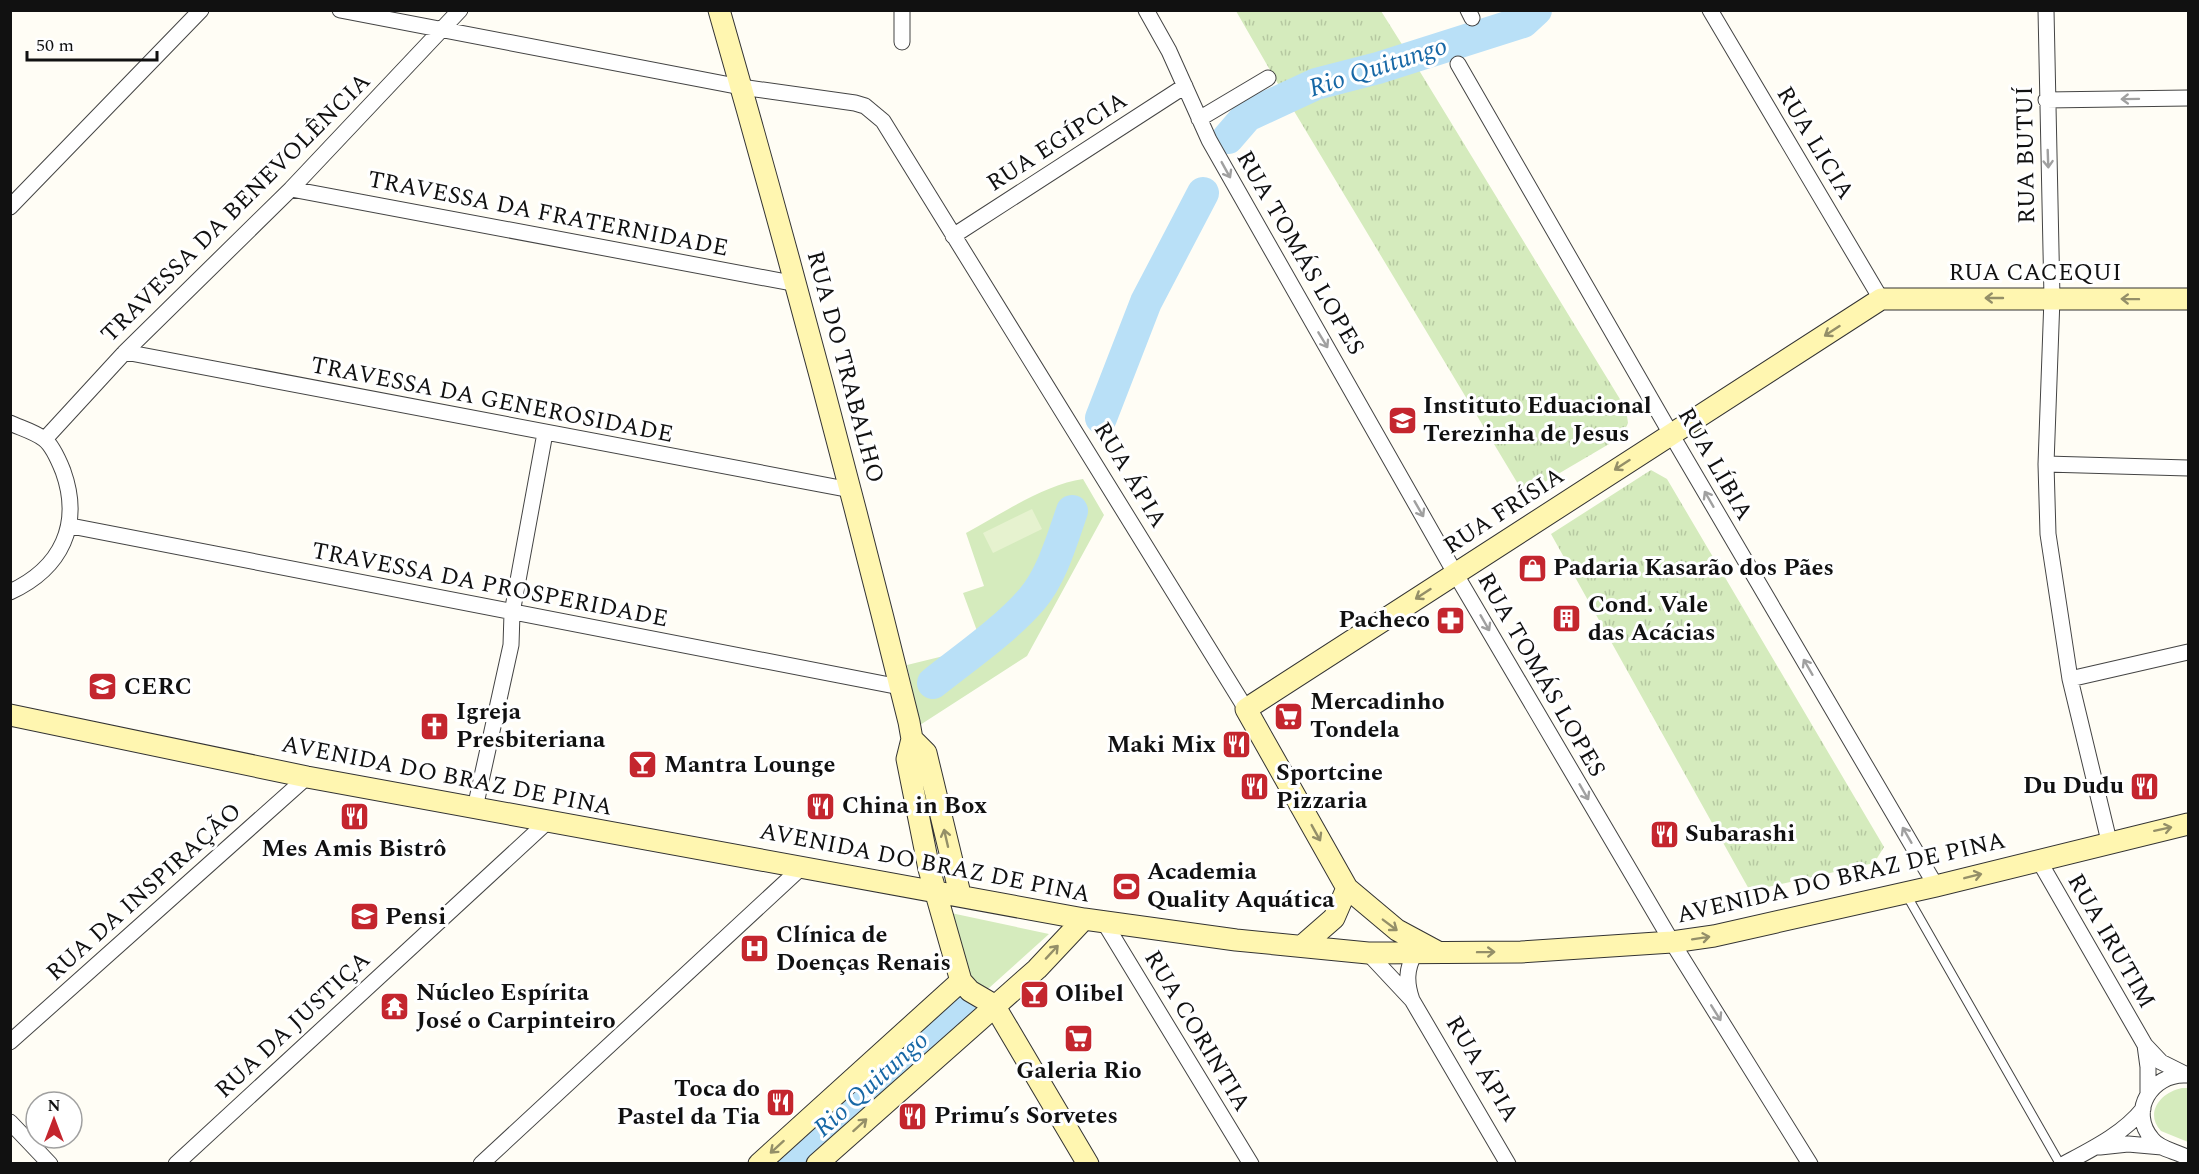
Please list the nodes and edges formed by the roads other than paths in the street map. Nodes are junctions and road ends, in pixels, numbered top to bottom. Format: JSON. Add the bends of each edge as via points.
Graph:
{"nodes":[{"id":1,"x":201,"y":10,"type":"edge"},
{"id":2,"x":340,"y":10,"type":"edge"},
{"id":3,"x":460,"y":10,"type":"edge"},
{"id":4,"x":719,"y":10,"type":"edge"},
{"id":5,"x":902,"y":10,"type":"edge"},
{"id":6,"x":1146,"y":10,"type":"edge"},
{"id":7,"x":1710,"y":10,"type":"edge"},
{"id":8,"x":2046,"y":10,"type":"edge"},
{"id":9,"x":441,"y":29,"type":"junction"},
{"id":10,"x":902,"y":42,"type":"dead end"},
{"id":11,"x":1458,"y":64,"type":"dead end"},
{"id":12,"x":1268,"y":78,"type":"dead end"},
{"id":13,"x":1185,"y":86,"type":"junction"},
{"id":14,"x":741,"y":87,"type":"junction"},
{"id":15,"x":2188,"y":98,"type":"edge"},
{"id":16,"x":2046,"y":100,"type":"junction"},
{"id":17,"x":1199,"y":119,"type":"junction"},
{"id":18,"x":291,"y":189,"type":"junction"},
{"id":19,"x":10,"y":207,"type":"edge"},
{"id":20,"x":953,"y":236,"type":"junction"},
{"id":21,"x":797,"y":284,"type":"junction"},
{"id":22,"x":2052,"y":298,"type":"junction"},
{"id":23,"x":1881,"y":299,"type":"junction"},
{"id":24,"x":2188,"y":299,"type":"edge"},
{"id":25,"x":125,"y":352,"type":"junction"},
{"id":26,"x":10,"y":423,"type":"edge"},
{"id":27,"x":545,"y":433,"type":"junction"},
{"id":28,"x":1671,"y":434,"type":"junction"},
{"id":29,"x":45,"y":439,"type":"junction"},
{"id":30,"x":2046,"y":464,"type":"junction"},
{"id":31,"x":2188,"y":468,"type":"edge"},
{"id":32,"x":851,"y":490,"type":"junction"},
{"id":33,"x":71,"y":526,"type":"junction"},
{"id":34,"x":1455,"y":573,"type":"junction"},
{"id":35,"x":10,"y":592,"type":"edge"},
{"id":36,"x":512,"y":613,"type":"junction"},
{"id":37,"x":2188,"y":652,"type":"edge"},
{"id":38,"x":2070,"y":679,"type":"junction"},
{"id":39,"x":900,"y":687,"type":"junction"},
{"id":40,"x":1246,"y":709,"type":"junction"},
{"id":41,"x":10,"y":715,"type":"edge"},
{"id":42,"x":912,"y":739,"type":"junction"},
{"id":43,"x":307,"y":777,"type":"junction"},
{"id":44,"x":475,"y":808,"type":"junction"},
{"id":45,"x":547,"y":822,"type":"junction"},
{"id":46,"x":2188,"y":824,"type":"edge"},
{"id":47,"x":2109,"y":841,"type":"junction"},
{"id":48,"x":2038,"y":859,"type":"junction"},
{"id":49,"x":803,"y":866,"type":"junction"},
{"id":50,"x":1936,"y":886,"type":"junction"},
{"id":51,"x":1347,"y":888,"type":"junction"},
{"id":52,"x":935,"y":890,"type":"junction"},
{"id":53,"x":1905,"y":893,"type":"junction"},
{"id":54,"x":960,"y":894,"type":"junction"},
{"id":55,"x":1094,"y":920,"type":"junction"},
{"id":56,"x":1672,"y":942,"type":"junction"},
{"id":57,"x":1302,"y":946,"type":"junction"},
{"id":58,"x":1368,"y":953,"type":"junction"},
{"id":59,"x":1414,"y":953,"type":"junction"},
{"id":60,"x":1440,"y":953,"type":"junction"},
{"id":61,"x":961,"y":981,"type":"junction"},
{"id":62,"x":1412,"y":1000,"type":"junction"},
{"id":63,"x":994,"y":1005,"type":"junction"},
{"id":64,"x":10,"y":1042,"type":"edge"},
{"id":65,"x":2145,"y":1046,"type":"junction"},
{"id":66,"x":2188,"y":1075,"type":"edge"},
{"id":67,"x":2148,"y":1092,"type":"junction"},
{"id":68,"x":2143,"y":1109,"type":"junction"},
{"id":69,"x":10,"y":1122,"type":"edge"},
{"id":70,"x":2163,"y":1147,"type":"junction"},
{"id":71,"x":2094,"y":1149,"type":"junction"},
{"id":72,"x":2188,"y":1158,"type":"edge"},
{"id":73,"x":50,"y":1164,"type":"edge"},
{"id":74,"x":176,"y":1164,"type":"edge"},
{"id":75,"x":481,"y":1164,"type":"edge"},
{"id":76,"x":759,"y":1164,"type":"edge"},
{"id":77,"x":817,"y":1164,"type":"edge"},
{"id":78,"x":1088,"y":1164,"type":"edge"},
{"id":79,"x":1251,"y":1164,"type":"edge"},
{"id":80,"x":1508,"y":1164,"type":"edge"},
{"id":81,"x":1810,"y":1164,"type":"edge"},
{"id":82,"x":2062,"y":1164,"type":"edge"}],
"edges":[{"from":1,"to":19,"type":"street"},
{"from":2,"to":9,"type":"street","name":"RUA ÁPIA"},
{"from":3,"to":9,"type":"street","name":"TRAVESSA DA BENEVOLÊNCIA"},
{"from":4,"to":14,"type":"main road","name":"RUA DO TRABALHO"},
{"from":5,"to":10,"type":"street"},
{"from":6,"to":13,"type":"street","name":"RUA TOMÁS LOPES"},
{"from":7,"to":23,"type":"street","name":"RUA LICIA"},
{"from":8,"to":16,"type":"street","name":"RUA BUTUÍ"},
{"from":9,"to":14,"type":"street","name":"RUA ÁPIA"},
{"from":9,"to":18,"type":"street","name":"TRAVESSA DA BENEVOLÊNCIA"},
{"from":11,"to":28,"type":"street","name":"RUA LÍBIA"},
{"from":12,"to":17,"type":"street"},
{"from":13,"to":17,"type":"street","name":"RUA TOMÁS LOPES"},
{"from":13,"to":20,"type":"street","name":"RUA EGÍPCIA"},
{"from":14,"to":20,"type":"street","name":"RUA ÁPIA","via":[[865,106],[883,121]]},
{"from":14,"to":21,"type":"main road","name":"RUA DO TRABALHO"},
{"from":15,"to":16,"type":"street","one_way":true},
{"from":16,"to":22,"type":"street","name":"RUA BUTUÍ","one_way":true},
{"from":17,"to":34,"type":"street","name":"RUA TOMÁS LOPES","one_way":true},
{"from":18,"to":21,"type":"street","name":"TRAVESSA DA FRATERNIDADE"},
{"from":18,"to":25,"type":"street","name":"TRAVESSA DA BENEVOLÊNCIA"},
{"from":20,"to":40,"type":"street","name":"RUA ÁPIA"},
{"from":21,"to":32,"type":"main road","name":"RUA DO TRABALHO"},
{"from":22,"to":23,"type":"main road","name":"RUA CACEQUI","one_way":true},
{"from":24,"to":22,"type":"main road","name":"RUA CACEQUI","one_way":true},
{"from":22,"to":30,"type":"street","name":"RUA BUTUÍ"},
{"from":23,"to":28,"type":"main road","name":"RUA FRÍSIA","one_way":true},
{"from":25,"to":27,"type":"street","name":"TRAVESSA DA GENEROSIDADE"},
{"from":25,"to":29,"type":"street","name":"TRAVESSA DA BENEVOLÊNCIA"},
{"from":26,"to":29,"type":"street"},
{"from":27,"to":32,"type":"street","name":"TRAVESSA DA GENEROSIDADE"},
{"from":27,"to":36,"type":"street"},
{"from":28,"to":34,"type":"main road","name":"RUA FRÍSIA","one_way":true},
{"from":50,"to":28,"type":"street","name":"RUA LÍBIA","one_way":true},
{"from":29,"to":33,"type":"street","via":[[70,491]]},
{"from":30,"to":31,"type":"street"},
{"from":30,"to":38,"type":"street","name":"RUA BUTUÍ","via":[[2048,534]]},
{"from":32,"to":39,"type":"main road","name":"RUA DO TRABALHO"},
{"from":33,"to":35,"type":"street","via":[[57,556],[27,585]]},
{"from":33,"to":36,"type":"street","name":"TRAVESSA DA PROSPERIDADE"},
{"from":34,"to":40,"type":"main road","name":"RUA FRÍSIA","one_way":true},
{"from":34,"to":56,"type":"street","name":"RUA TOMÁS LOPES","one_way":true},
{"from":36,"to":39,"type":"street","name":"TRAVESSA DA PROSPERIDADE"},
{"from":36,"to":44,"type":"street","via":[[511,645]]},
{"from":37,"to":38,"type":"street"},
{"from":38,"to":47,"type":"street","name":"RUA BUTUÍ"},
{"from":39,"to":42,"type":"main road","name":"RUA DO TRABALHO"},
{"from":40,"to":51,"type":"main road","name":"RUA ÁPIA","one_way":true},
{"from":41,"to":43,"type":"main road","name":"AVENIDA DO BRAZ DE PINA"},
{"from":42,"to":52,"type":"main road","name":"RUA DO TRABALHO","via":[[907,759]]},
{"from":54,"to":42,"type":"main road","name":"RUA DO TRABALHO","one_way":true,"via":[[926,753]]},
{"from":43,"to":44,"type":"main road","name":"AVENIDA DO BRAZ DE PINA"},
{"from":43,"to":64,"type":"street","name":"RUA DA INSPIRAÇÃO"},
{"from":44,"to":45,"type":"main road","name":"AVENIDA DO BRAZ DE PINA"},
{"from":45,"to":49,"type":"main road","name":"AVENIDA DO BRAZ DE PINA"},
{"from":45,"to":74,"type":"street","name":"RUA DA JUSTIÇA"},
{"from":47,"to":46,"type":"main road","name":"AVENIDA DO BRAZ DE PINA","one_way":true},
{"from":47,"to":48,"type":"main road","name":"AVENIDA DO BRAZ DE PINA"},
{"from":50,"to":48,"type":"main road","name":"AVENIDA DO BRAZ DE PINA","one_way":true},
{"from":48,"to":65,"type":"street","name":"RUA IRUTIM"},
{"from":49,"to":52,"type":"main road","name":"AVENIDA DO BRAZ DE PINA"},
{"from":49,"to":75,"type":"street"},
{"from":50,"to":53,"type":"main road","name":"AVENIDA DO BRAZ DE PINA"},
{"from":51,"to":57,"type":"main road","via":[[1334,918]]},
{"from":51,"to":60,"type":"main road","name":"RUA ÁPIA","one_way":true,"via":[[1397,930]]},
{"from":52,"to":54,"type":"main road","name":"AVENIDA DO BRAZ DE PINA"},
{"from":52,"to":61,"type":"main road","name":"RUA DO TRABALHO"},
{"from":56,"to":53,"type":"main road","name":"AVENIDA DO BRAZ DE PINA","one_way":true},
{"from":53,"to":82,"type":"lane"},
{"from":54,"to":55,"type":"main road","name":"AVENIDA DO BRAZ DE PINA"},
{"from":55,"to":57,"type":"main road","name":"AVENIDA DO BRAZ DE PINA"},
{"from":63,"to":55,"type":"main road","one_way":true},
{"from":55,"to":79,"type":"street","name":"RUA CORINTIA"},
{"from":60,"to":56,"type":"main road","name":"AVENIDA DO BRAZ DE PINA","one_way":true},
{"from":56,"to":81,"type":"street","name":"RUA TOMÁS LOPES","one_way":true},
{"from":57,"to":58,"type":"main road","name":"AVENIDA DO BRAZ DE PINA"},
{"from":58,"to":59,"type":"main road","name":"AVENIDA DO BRAZ DE PINA"},
{"from":58,"to":62,"type":"street","name":"RUA ÁPIA"},
{"from":59,"to":60,"type":"main road","name":"AVENIDA DO BRAZ DE PINA"},
{"from":59,"to":62,"type":"street","name":"RUA ÁPIA","via":[[1407,985]]},
{"from":61,"to":63,"type":"main road","via":[[970,992]]},
{"from":61,"to":76,"type":"main road","one_way":true},
{"from":62,"to":80,"type":"street","name":"RUA ÁPIA"},
{"from":77,"to":63,"type":"main road","one_way":true},
{"from":63,"to":78,"type":"main road"},
{"from":65,"to":66,"type":"street","name":"RUA IRUTIM","via":[[2161,1062]]},
{"from":65,"to":67,"type":"street","name":"RUA IRUTIM"},
{"from":66,"to":67,"type":"street","via":[[2167,1077]]},
{"from":67,"to":68,"type":"street","name":"RUA IRUTIM"},
{"from":68,"to":70,"type":"street","via":[[2149,1135]]},
{"from":68,"to":71,"type":"street"},
{"from":69,"to":73,"type":"street"},
{"from":70,"to":71,"type":"street","via":[[2128,1144]]},
{"from":70,"to":72,"type":"street"},
{"from":71,"to":82,"type":"street"}]}
